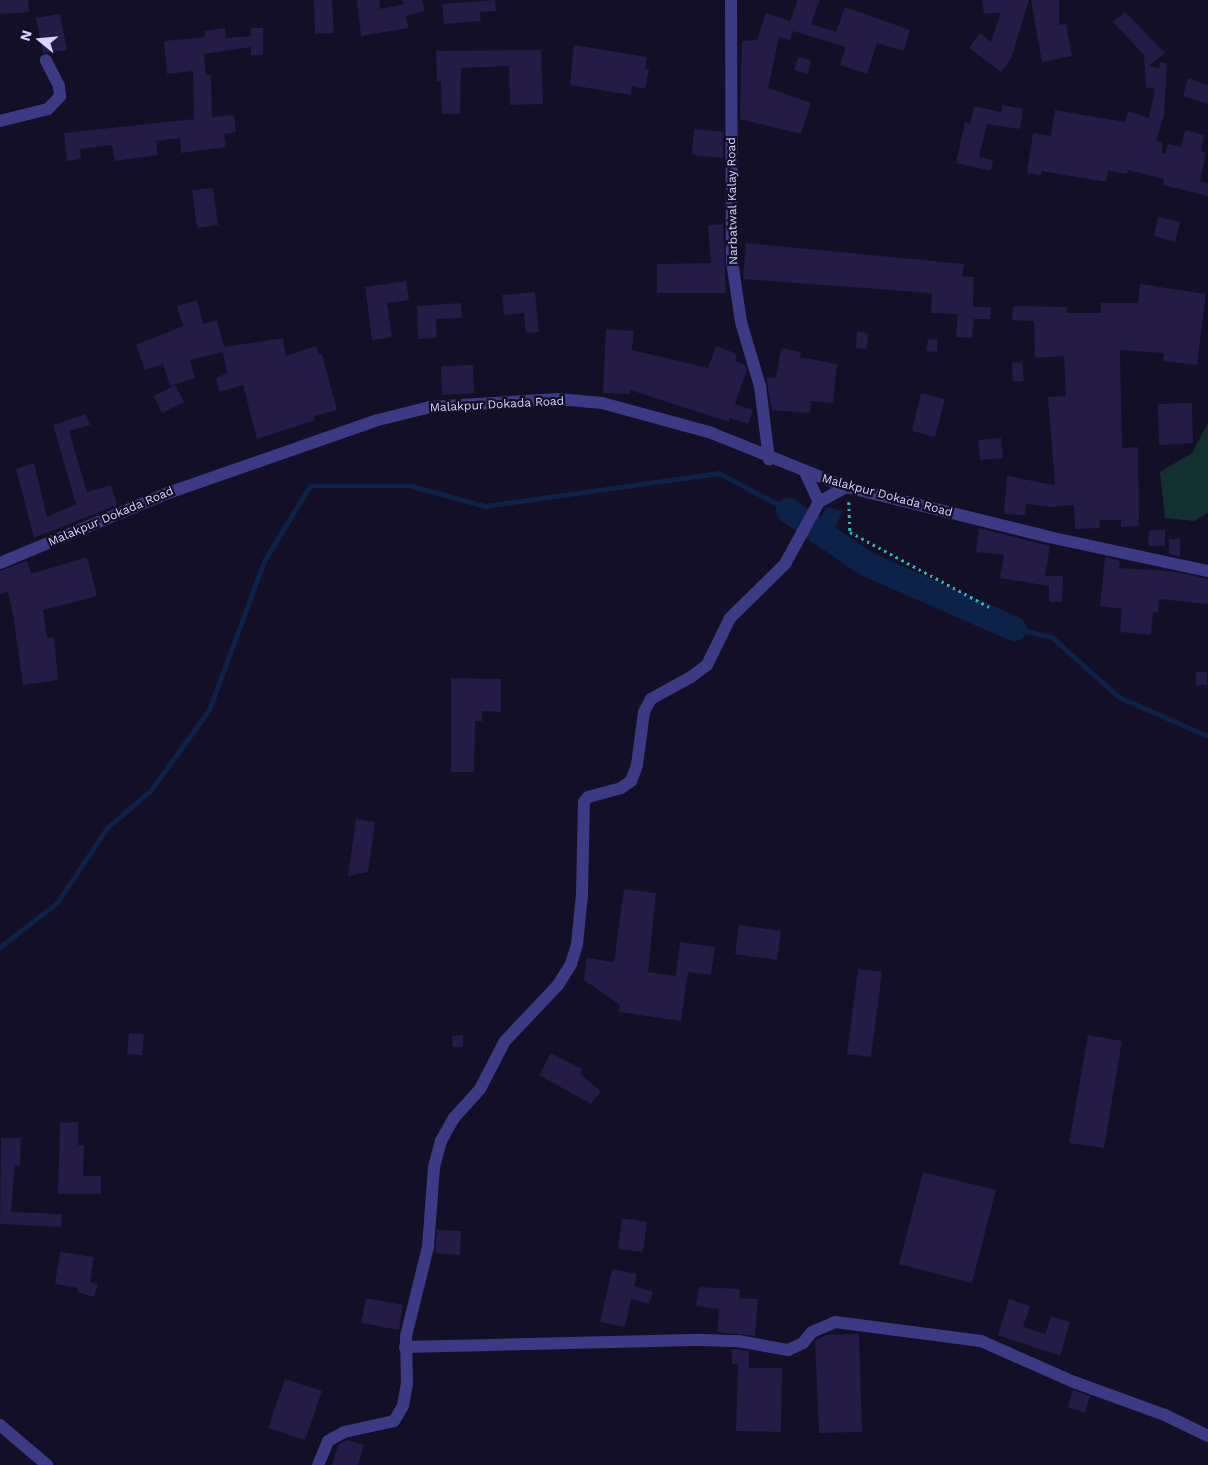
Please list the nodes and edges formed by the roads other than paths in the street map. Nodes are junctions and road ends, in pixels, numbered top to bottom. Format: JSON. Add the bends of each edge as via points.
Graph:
{"nodes":[{"id":1,"x":731,"y":0,"type":"edge"},
{"id":2,"x":46,"y":60,"type":"dead end"},
{"id":3,"x":0,"y":121,"type":"edge"},
{"id":4,"x":769,"y":459,"type":"junction"},
{"id":5,"x":805,"y":472,"type":"junction"},
{"id":6,"x":848,"y":487,"type":"junction"},
{"id":7,"x":819,"y":502,"type":"junction"},
{"id":8,"x":0,"y":563,"type":"edge"},
{"id":9,"x":1208,"y":570,"type":"edge"},
{"id":10,"x":405,"y":1347,"type":"junction"},
{"id":11,"x":0,"y":1425,"type":"edge"},
{"id":12,"x":1208,"y":1436,"type":"edge"},
{"id":13,"x":48,"y":1465,"type":"edge"},
{"id":14,"x":318,"y":1465,"type":"edge"}],
"edges":[{"from":1,"to":4,"type":"street","name":"Narbatwal Kalay Road","via":[[732,261],[741,322],[760,386]]},
{"from":2,"to":3,"type":"street","via":[[59,86],[60,96],[48,109]]},
{"from":4,"to":5,"type":"street","name":"Malakpur Dokada Road"},
{"from":4,"to":8,"type":"street","name":"Malakpur Dokada Road","via":[[709,432],[602,403],[558,399],[430,407],[333,435],[168,493]]},
{"from":5,"to":6,"type":"street","name":"Malakpur Dokada Road"},
{"from":5,"to":7,"type":"street"},
{"from":6,"to":7,"type":"street"},
{"from":6,"to":9,"type":"street","name":"Malakpur Dokada Road","via":[[1049,537]]},
{"from":7,"to":10,"type":"street","via":[[785,564],[730,618],[706,665],[692,678],[651,699],[644,712],[637,765],[631,781],[621,788],[588,797],[584,802],[582,894],[577,944],[571,964],[558,985],[505,1041],[480,1089],[444,1134],[434,1167],[428,1247]]},
{"from":10,"to":12,"type":"street","via":[[720,1340],[788,1350],[803,1343],[812,1332],[835,1322],[981,1341],[1074,1382],[1165,1415]]},
{"from":10,"to":14,"type":"street","via":[[407,1384],[399,1416],[394,1421],[344,1432],[328,1441]]},
{"from":11,"to":13,"type":"street"}]}
